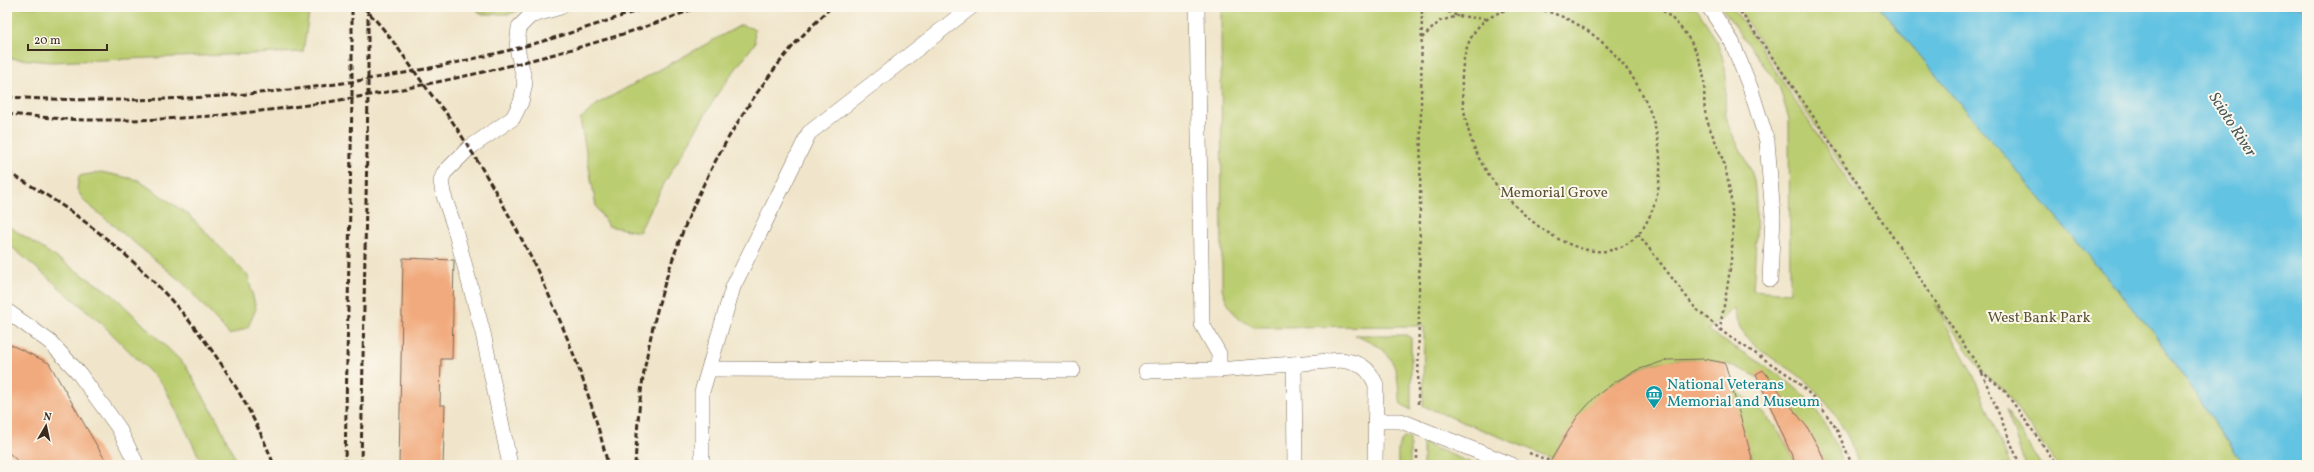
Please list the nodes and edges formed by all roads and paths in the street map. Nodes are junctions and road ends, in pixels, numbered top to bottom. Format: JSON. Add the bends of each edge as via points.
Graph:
{"nodes":[{"id":1,"x":560,"y":7,"type":"edge"},
{"id":2,"x":970,"y":7,"type":"edge"},
{"id":3,"x":1197,"y":7,"type":"edge"},
{"id":4,"x":1422,"y":7,"type":"edge"},
{"id":5,"x":1437,"y":7,"type":"edge"},
{"id":6,"x":1516,"y":7,"type":"edge"},
{"id":7,"x":1521,"y":7,"type":"edge"},
{"id":8,"x":1658,"y":7,"type":"edge"},
{"id":9,"x":1709,"y":7,"type":"edge"},
{"id":10,"x":1737,"y":7,"type":"edge"},
{"id":11,"x":1458,"y":16,"type":"junction"},
{"id":12,"x":1488,"y":20,"type":"junction"},
{"id":13,"x":1422,"y":38,"type":"junction"},
{"id":14,"x":1638,"y":234,"type":"junction"},
{"id":15,"x":1770,"y":279,"type":"dead end"},
{"id":16,"x":7,"y":311,"type":"edge"},
{"id":17,"x":1720,"y":327,"type":"junction"},
{"id":18,"x":1294,"y":364,"type":"junction"},
{"id":19,"x":709,"y":369,"type":"junction"},
{"id":20,"x":1073,"y":370,"type":"dead end"},
{"id":21,"x":1219,"y":370,"type":"junction"},
{"id":22,"x":1146,"y":371,"type":"dead end"},
{"id":23,"x":1982,"y":372,"type":"junction"},
{"id":24,"x":1375,"y":421,"type":"junction"},
{"id":25,"x":1417,"y":427,"type":"junction"},
{"id":26,"x":137,"y":465,"type":"edge"},
{"id":27,"x":510,"y":465,"type":"edge"},
{"id":28,"x":702,"y":465,"type":"edge"},
{"id":29,"x":1295,"y":465,"type":"edge"},
{"id":30,"x":1375,"y":465,"type":"edge"},
{"id":31,"x":1417,"y":465,"type":"edge"},
{"id":32,"x":1512,"y":465,"type":"edge"},
{"id":33,"x":1852,"y":465,"type":"edge"},
{"id":34,"x":2020,"y":465,"type":"edge"},
{"id":35,"x":2058,"y":465,"type":"edge"}],
"edges":[{"from":1,"to":27,"type":"lane","via":[[530,16],[519,26],[517,48],[525,83],[521,102],[513,118],[469,148],[444,173],[441,181],[483,333]]},
{"from":2,"to":19,"type":"lane","via":[[809,133],[733,287]]},
{"from":3,"to":21,"type":"lane","via":[[1202,324],[1219,354]]},
{"from":4,"to":13,"type":"path"},
{"from":5,"to":11,"type":"path"},
{"from":6,"to":12,"type":"path","via":[[1500,11]]},
{"from":7,"to":14,"type":"path","via":[[1539,8],[1582,26],[1607,46],[1627,68],[1643,96],[1655,128],[1660,157],[1659,183],[1654,208]]},
{"from":8,"to":17,"type":"path","via":[[1680,28],[1697,50],[1704,78],[1705,114],[1724,163],[1730,191],[1734,216],[1733,252]]},
{"from":9,"to":15,"type":"lane","via":[[1732,42],[1750,86],[1767,141],[1773,216]]},
{"from":10,"to":23,"type":"path","via":[[1807,107]]},
{"from":11,"to":12,"type":"path"},
{"from":11,"to":13,"type":"path","via":[[1440,21]]},
{"from":12,"to":14,"type":"path","via":[[1481,24],[1471,40],[1464,58],[1462,80],[1463,103],[1469,130],[1477,155],[1491,179],[1512,204],[1541,229],[1567,243],[1591,251],[1613,250]]},
{"from":13,"to":25,"type":"path"},
{"from":14,"to":17,"type":"path","via":[[1696,309]]},
{"from":16,"to":26,"type":"lane","via":[[50,342],[78,372],[118,427]]},
{"from":17,"to":33,"type":"path","via":[[1727,335],[1793,378],[1816,400],[1836,428]]},
{"from":18,"to":21,"type":"lane"},
{"from":18,"to":24,"type":"lane","via":[[1340,360],[1358,363],[1371,373],[1376,385]]},
{"from":18,"to":29,"type":"lane"},
{"from":19,"to":20,"type":"lane"},
{"from":19,"to":28,"type":"lane","via":[[702,392]]},
{"from":21,"to":22,"type":"lane"},
{"from":23,"to":34,"type":"path"},
{"from":23,"to":35,"type":"path","via":[[2004,390]]},
{"from":24,"to":25,"type":"lane","via":[[1401,421]]},
{"from":24,"to":30,"type":"lane"},
{"from":25,"to":31,"type":"path"},
{"from":25,"to":32,"type":"lane"}]}
